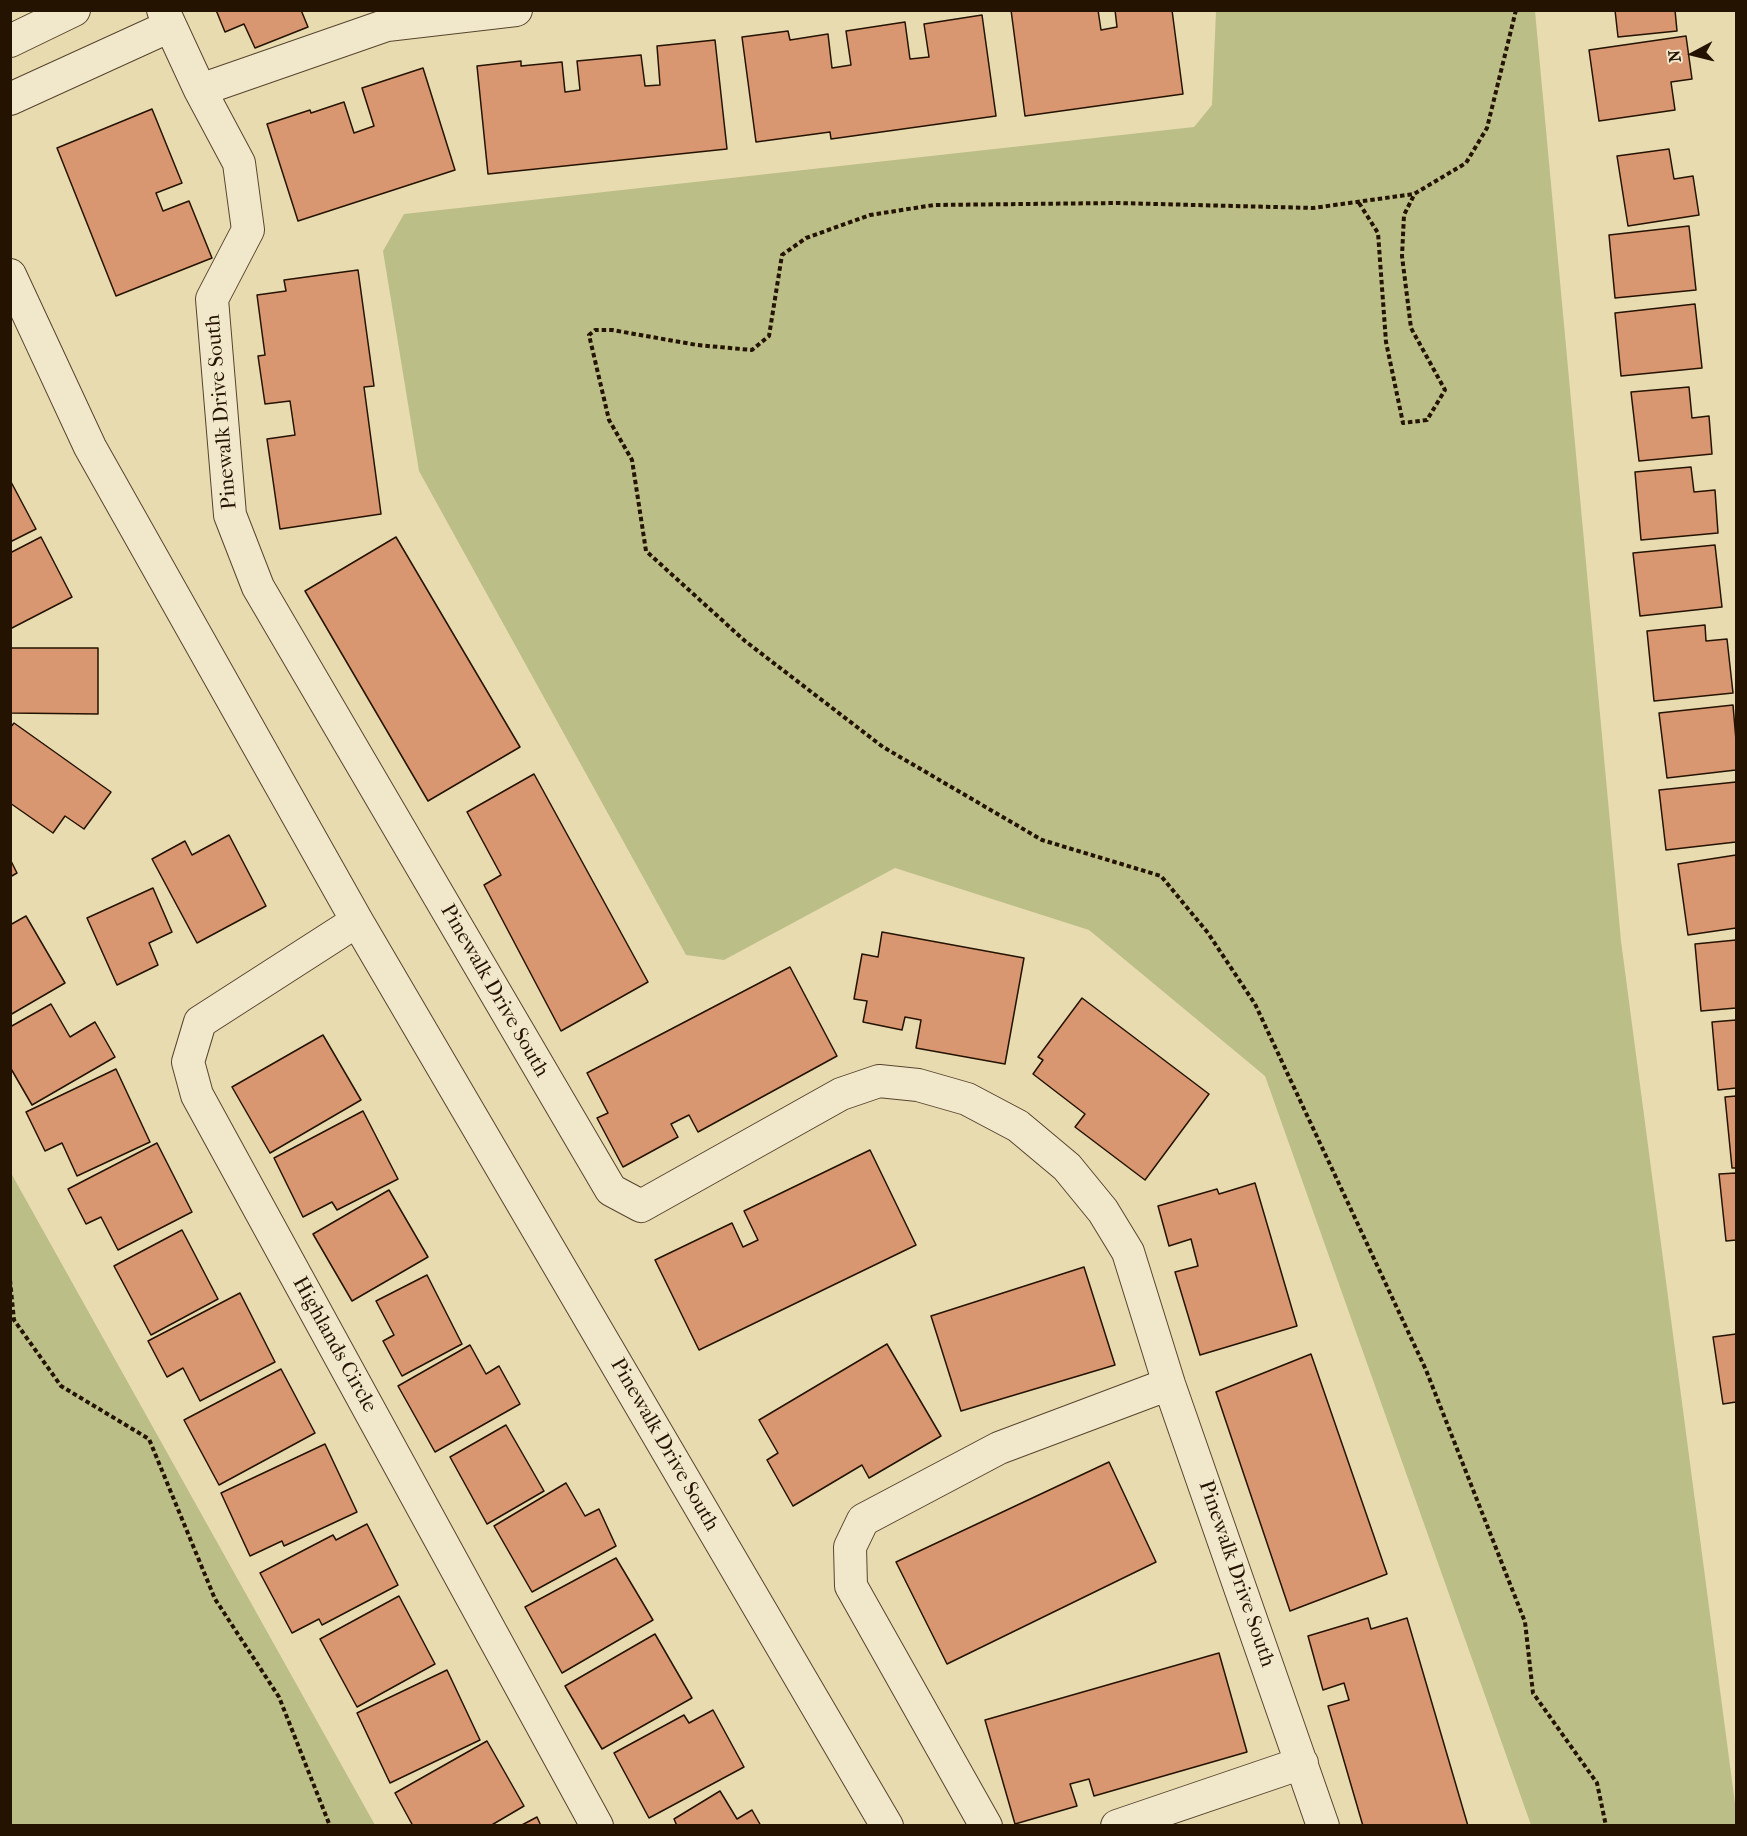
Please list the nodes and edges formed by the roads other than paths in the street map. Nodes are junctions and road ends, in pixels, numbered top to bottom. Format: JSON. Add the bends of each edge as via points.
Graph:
{"nodes":[{"id":1,"x":75,"y":10,"type":"edge"},
{"id":2,"x":516,"y":10,"type":"edge"},
{"id":3,"x":167,"y":18,"type":"edge"},
{"id":4,"x":10,"y":40,"type":"edge"},
{"id":5,"x":200,"y":90,"type":"junction"},
{"id":6,"x":10,"y":99,"type":"edge"},
{"id":7,"x":10,"y":275,"type":"edge"},
{"id":8,"x":357,"y":921,"type":"junction"},
{"id":9,"x":1169,"y":1384,"type":"junction"},
{"id":10,"x":1302,"y":1763,"type":"junction"},
{"id":11,"x":597,"y":1826,"type":"edge"},
{"id":12,"x":887,"y":1826,"type":"edge"},
{"id":13,"x":986,"y":1826,"type":"edge"},
{"id":14,"x":1117,"y":1826,"type":"edge"},
{"id":15,"x":1323,"y":1826,"type":"edge"}],
"edges":[{"from":1,"to":4,"type":"street"},
{"from":2,"to":5,"type":"street","via":[[387,25]]},
{"from":3,"to":5,"type":"street","name":"Pinewalk Drive South"},
{"from":3,"to":6,"type":"street","name":"Pinewalk Drive South"},
{"from":5,"to":9,"type":"street","name":"Pinewalk Drive South","via":[[239,163],[248,230],[212,299],[230,515],[258,587],[611,1190],[640,1206],[841,1094],[879,1082],[918,1085],[967,1099],[1018,1126],[1067,1167],[1103,1211],[1128,1252]]},
{"from":7,"to":8,"type":"street","name":"Pinewalk Drive South","via":[[90,447]]},
{"from":8,"to":11,"type":"street","name":"Highlands Circle","via":[[200,1022],[188,1062],[197,1095]]},
{"from":8,"to":12,"type":"street","name":"Pinewalk Drive South"},
{"from":9,"to":10,"type":"street","name":"Pinewalk Drive South"},
{"from":9,"to":13,"type":"street","via":[[999,1448],[863,1520],[850,1547],[851,1586]]},
{"from":10,"to":14,"type":"street"},
{"from":10,"to":15,"type":"street","name":"Pinewalk Drive South"}]}
